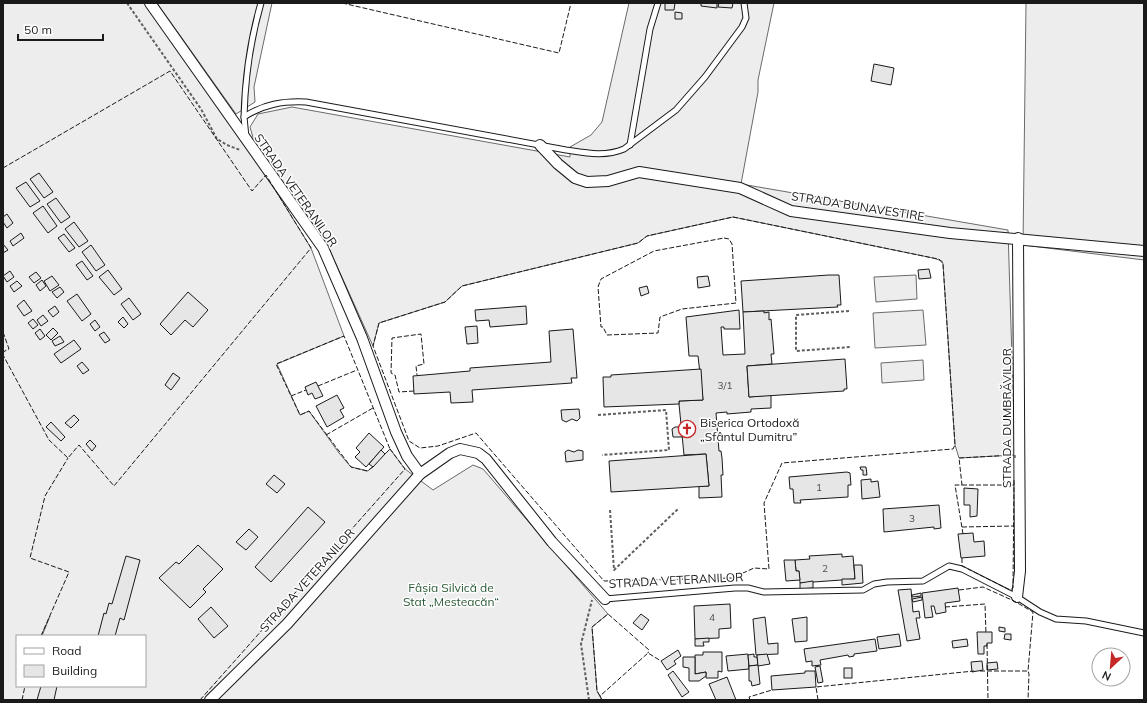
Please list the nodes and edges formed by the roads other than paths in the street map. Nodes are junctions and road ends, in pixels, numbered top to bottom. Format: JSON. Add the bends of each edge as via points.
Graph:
{"nodes":[{"id":1,"x":150,"y":3,"type":"edge"},
{"id":2,"x":261,"y":3,"type":"edge"},
{"id":3,"x":658,"y":3,"type":"edge"},
{"id":4,"x":744,"y":3,"type":"edge"},
{"id":5,"x":244,"y":117,"type":"junction"},
{"id":6,"x":246,"y":141,"type":"junction"},
{"id":7,"x":540,"y":145,"type":"junction"},
{"id":8,"x":630,"y":145,"type":"junction"},
{"id":9,"x":1018,"y":238,"type":"junction"},
{"id":10,"x":1144,"y":251,"type":"edge"},
{"id":11,"x":420,"y":474,"type":"junction"},
{"id":12,"x":1017,"y":597,"type":"junction"},
{"id":13,"x":605,"y":599,"type":"joint"},
{"id":14,"x":1144,"y":633,"type":"edge"},
{"id":15,"x":210,"y":700,"type":"edge"}],
"edges":[{"from":1,"to":6,"type":"street","name":"STRADA VETERANILOR"},
{"from":2,"to":5,"type":"lane","via":[[252,35]]},
{"from":3,"to":8,"type":"lane","via":[[650,29]]},
{"from":4,"to":8,"type":"lane","via":[[746,18],[742,27],[705,77],[676,110]]},
{"from":5,"to":6,"type":"lane"},
{"from":5,"to":7,"type":"lane","via":[[269,105],[306,102]]},
{"from":6,"to":11,"type":"street","name":"STRADA VETERANILOR","via":[[323,248],[362,338],[396,432],[407,456]]},
{"from":7,"to":8,"type":"lane","via":[[606,154]]},
{"from":7,"to":9,"type":"street","name":"STRADA BUNAVESTIRE","via":[[575,178],[587,182],[608,181],[639,172],[740,188],[791,211],[950,233]]},
{"from":9,"to":10,"type":"street","name":"STRADA BUNAVESTIRE"},
{"from":9,"to":12,"type":"street","name":"STRADA DUMBRĂVILOR","via":[[1020,571]]},
{"from":11,"to":13,"type":"street","name":"STRADA VETERANILOR","via":[[450,452],[460,449],[478,453],[486,459],[552,542]]},
{"from":11,"to":15,"type":"street","name":"STRADA VETERANILOR","via":[[287,624]]},
{"from":12,"to":13,"type":"lane","name":"STRADA VETERANILOR","via":[[962,569],[949,566],[923,581],[887,582],[874,584],[863,590],[764,592],[734,588]]},
{"from":12,"to":14,"type":"lane","via":[[1056,619],[1086,621]]}]}
